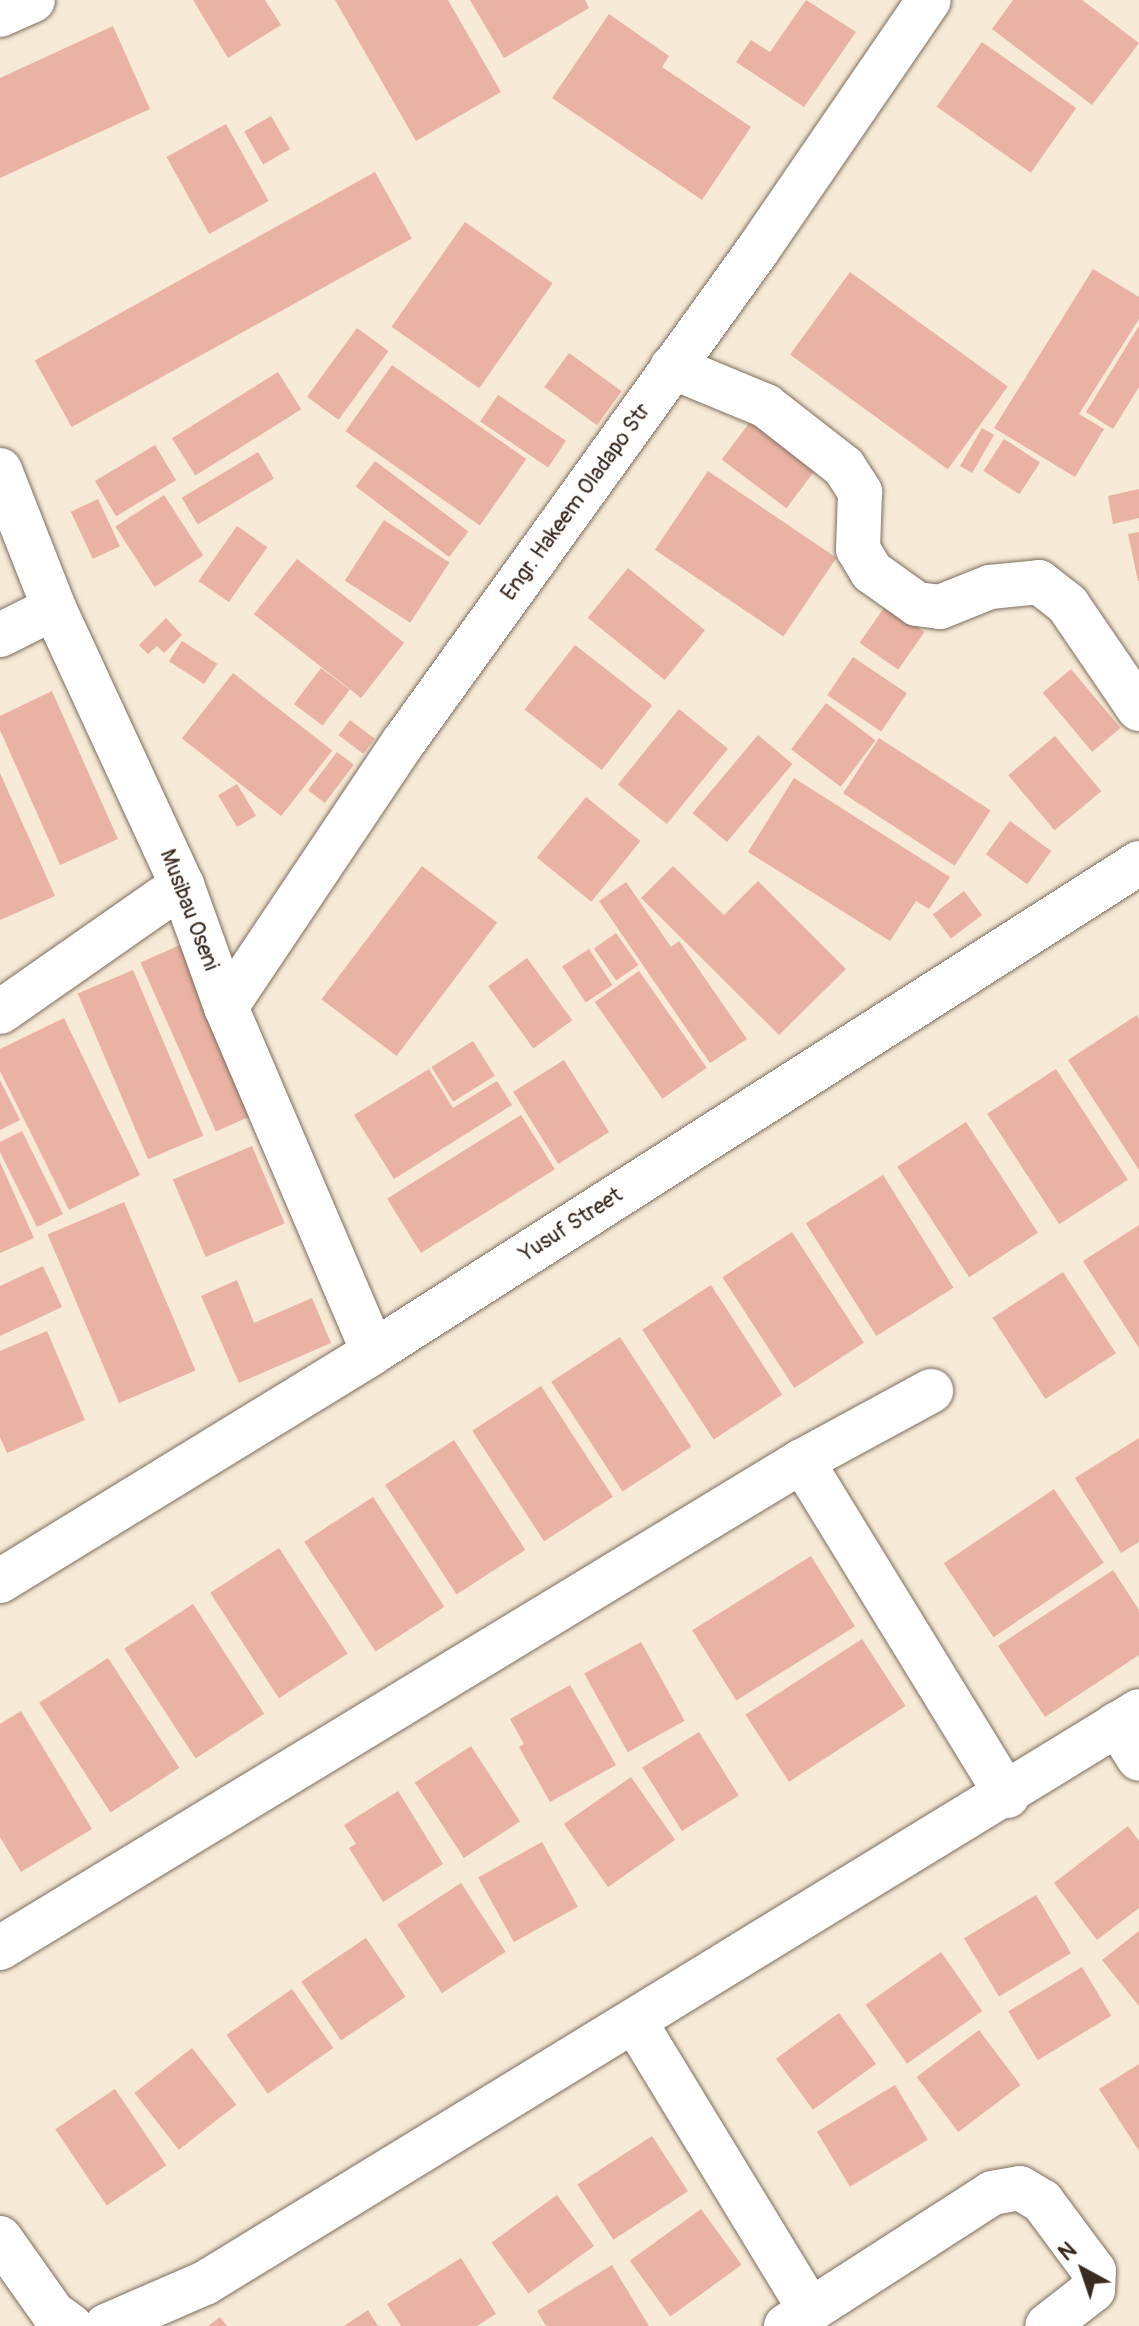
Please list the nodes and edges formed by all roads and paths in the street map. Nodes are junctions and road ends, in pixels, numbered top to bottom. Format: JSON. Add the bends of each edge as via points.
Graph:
{"nodes":[{"id":1,"x":33,"y":0,"type":"edge"},
{"id":2,"x":929,"y":0,"type":"edge"},
{"id":3,"x":0,"y":15,"type":"edge"},
{"id":4,"x":672,"y":367,"type":"junction"},
{"id":5,"x":0,"y":470,"type":"edge"},
{"id":6,"x":54,"y":608,"type":"junction"},
{"id":7,"x":0,"y":635,"type":"edge"},
{"id":8,"x":1139,"y":709,"type":"edge"},
{"id":9,"x":1139,"y":863,"type":"edge"},
{"id":10,"x":182,"y":885,"type":"junction"},
{"id":11,"x":226,"y":1007,"type":"junction"},
{"id":12,"x":0,"y":1012,"type":"edge"},
{"id":13,"x":373,"y":1352,"type":"junction"},
{"id":14,"x":931,"y":1391,"type":"dead end"},
{"id":15,"x":802,"y":1461,"type":"junction"},
{"id":16,"x":0,"y":1581,"type":"edge"},
{"id":17,"x":1132,"y":1731,"type":"edge"},
{"id":18,"x":1007,"y":1796,"type":"junction"},
{"id":19,"x":0,"y":1948,"type":"edge"},
{"id":20,"x":635,"y":2022,"type":"junction"},
{"id":21,"x":0,"y":2238,"type":"edge"},
{"id":22,"x":799,"y":2319,"type":"edge"},
{"id":23,"x":71,"y":2326,"type":"edge"},
{"id":24,"x":106,"y":2326,"type":"edge"},
{"id":25,"x":1047,"y":2326,"type":"edge"}],
"edges":[{"from":1,"to":3,"type":"street"},
{"from":2,"to":4,"type":"street","name":"Engr. Hakeem Oladapo Str"},
{"from":4,"to":8,"type":"street","via":[[766,406],[844,467],[860,492],[858,549],[872,572],[917,604],[940,607],[990,587],[1039,582],[1068,605]]},
{"from":4,"to":11,"type":"street","name":"Engr. Hakeem Oladapo Str","via":[[405,740]]},
{"from":5,"to":6,"type":"street","name":"Musibau Oseni"},
{"from":6,"to":7,"type":"street"},
{"from":6,"to":10,"type":"street","name":"Musibau Oseni"},
{"from":9,"to":13,"type":"street","name":"Yusuf Street"},
{"from":10,"to":11,"type":"street","name":"Musibau Oseni"},
{"from":10,"to":12,"type":"street"},
{"from":11,"to":13,"type":"street","name":"Musibau Oseni"},
{"from":13,"to":16,"type":"street","name":"Yusuf Street"},
{"from":14,"to":15,"type":"street"},
{"from":15,"to":18,"type":"street"},
{"from":15,"to":19,"type":"street"},
{"from":17,"to":18,"type":"street"},
{"from":18,"to":20,"type":"street"},
{"from":20,"to":22,"type":"street"},
{"from":20,"to":24,"type":"street","via":[[205,2283]]},
{"from":21,"to":23,"type":"street","via":[[53,2313]]},
{"from":22,"to":25,"type":"street","via":[[992,2193],[1020,2188],[1042,2201],[1094,2271],[1093,2290]]}]}
